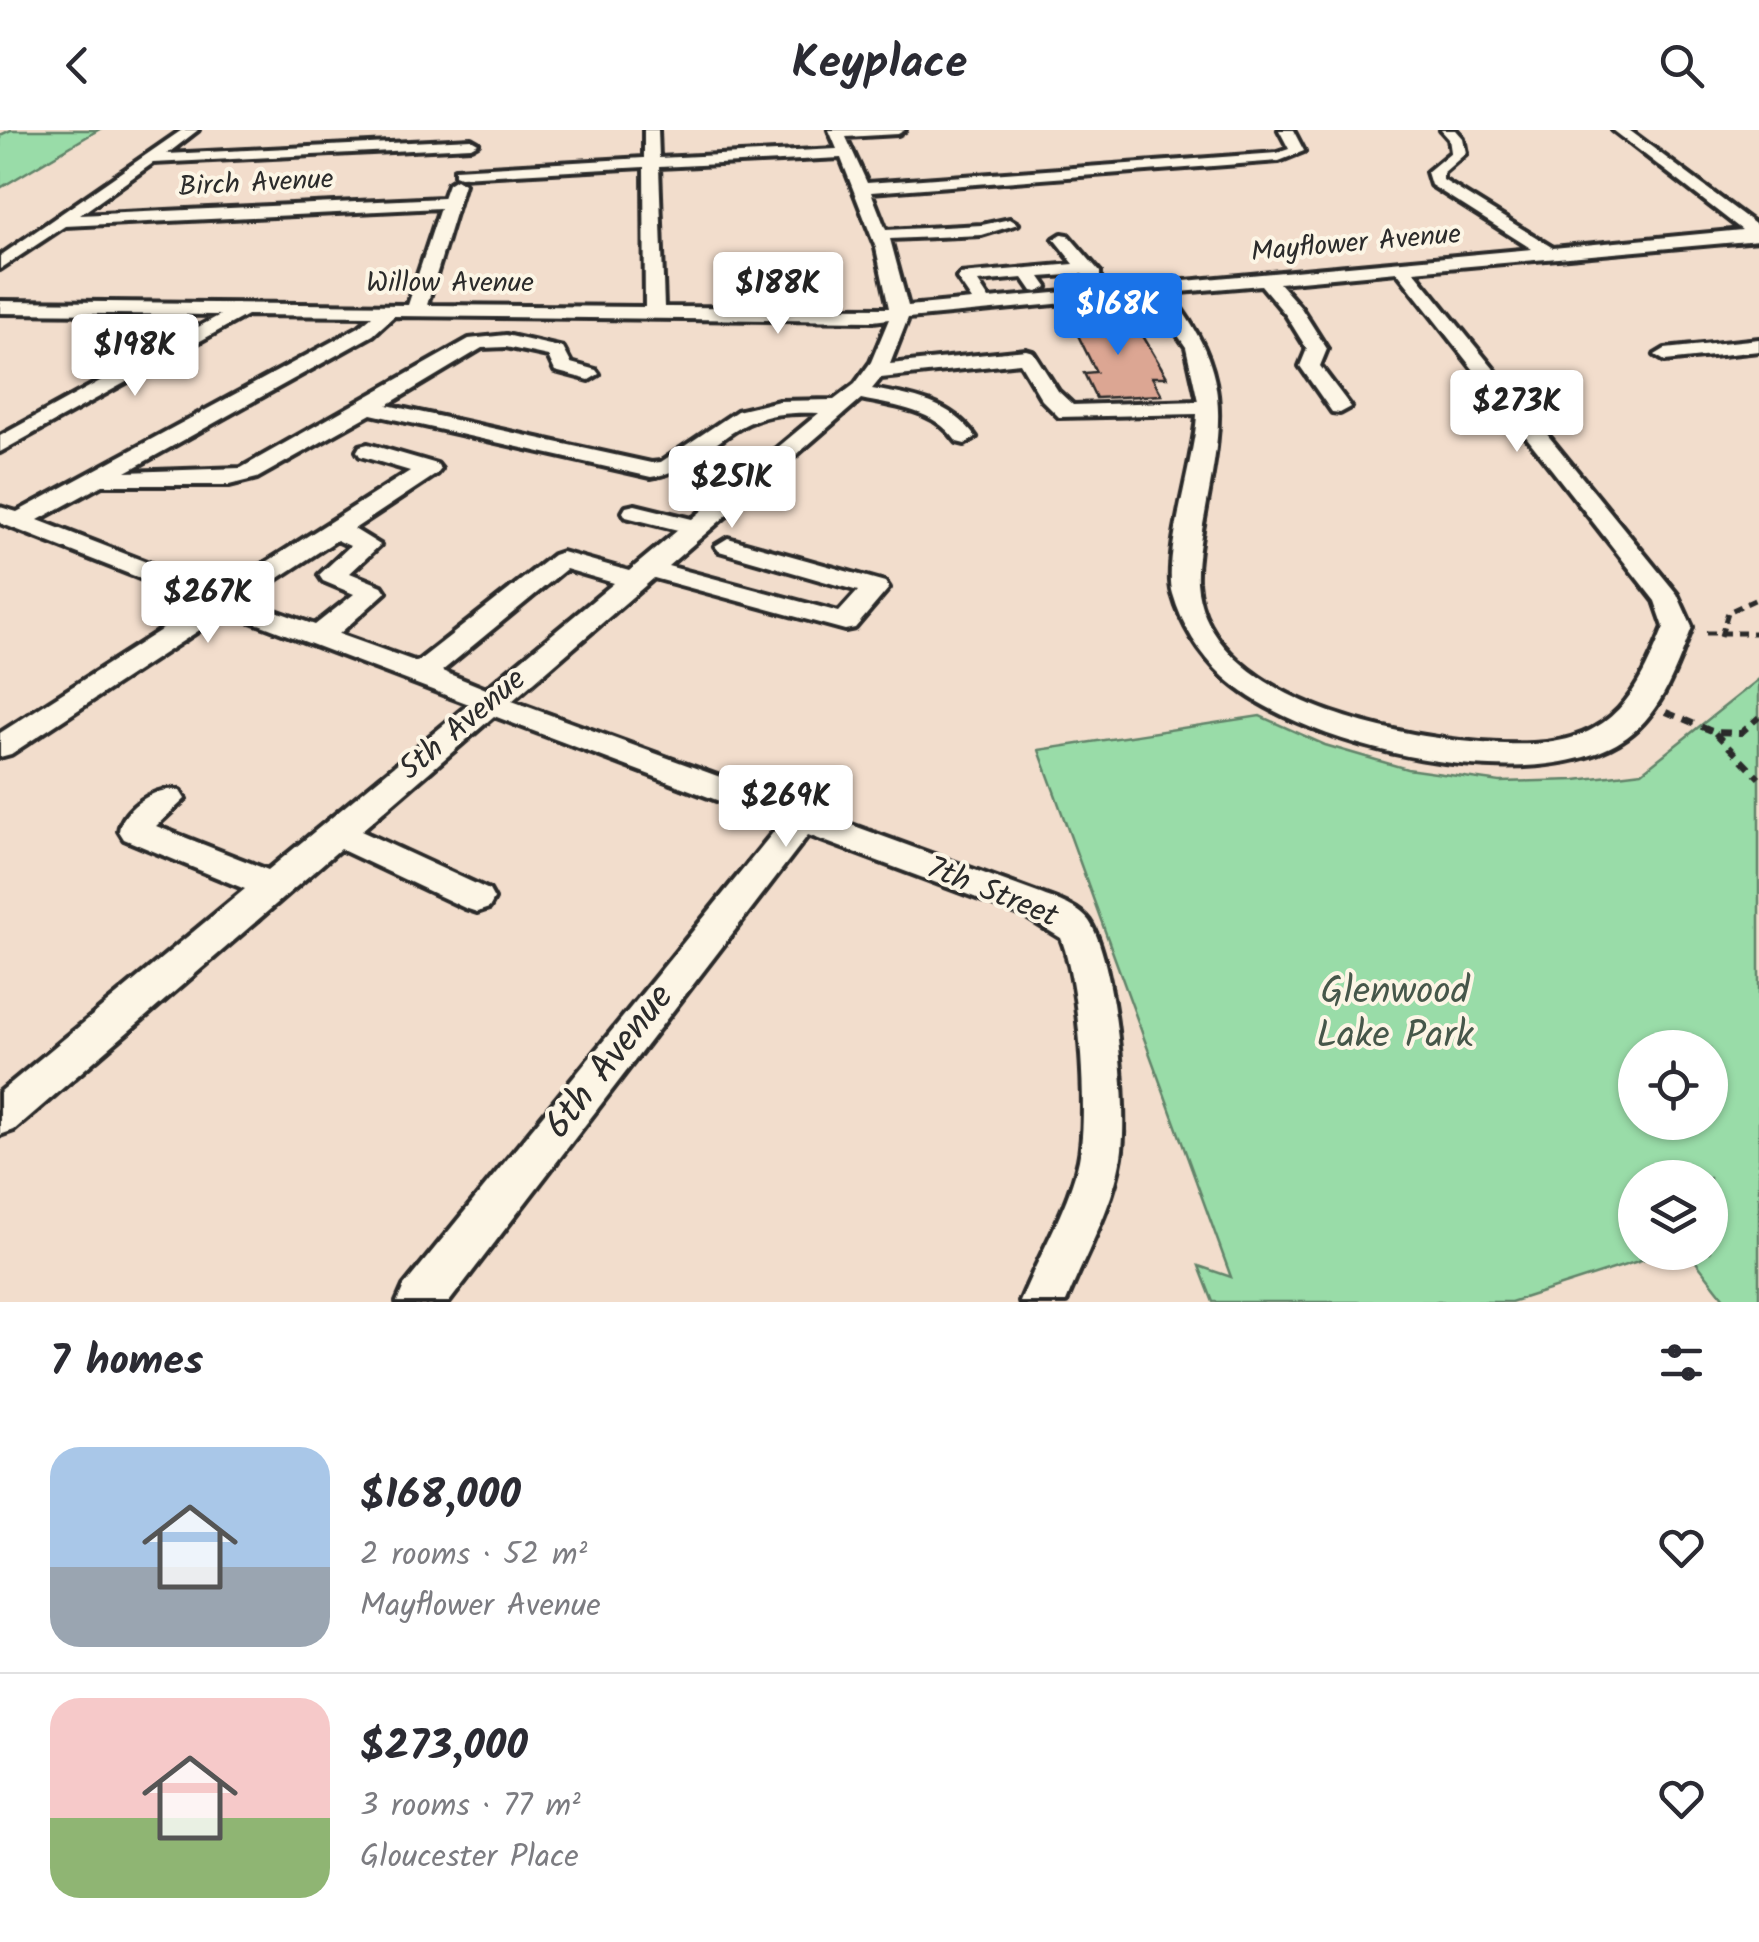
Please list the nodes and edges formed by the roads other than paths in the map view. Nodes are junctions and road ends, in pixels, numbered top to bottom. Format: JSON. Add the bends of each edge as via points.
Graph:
{"nodes":[{"id":1,"x":191,"y":130,"type":"edge"},
{"id":2,"x":651,"y":130,"type":"edge"},
{"id":3,"x":898,"y":130,"type":"edge"},
{"id":4,"x":1286,"y":130,"type":"edge"},
{"id":5,"x":1448,"y":130,"type":"edge"},
{"id":6,"x":1620,"y":130,"type":"edge"},
{"id":7,"x":837,"y":132,"type":"edge"},
{"id":8,"x":473,"y":136,"type":"edge"},
{"id":9,"x":846,"y":153,"type":"junction"},
{"id":10,"x":150,"y":159,"type":"junction"},
{"id":11,"x":652,"y":163,"type":"junction"},
{"id":12,"x":460,"y":172,"type":"junction"},
{"id":13,"x":860,"y":188,"type":"junction"},
{"id":14,"x":450,"y":203,"type":"junction"},
{"id":15,"x":64,"y":220,"type":"junction"},
{"id":16,"x":1010,"y":224,"type":"dead end"},
{"id":17,"x":1759,"y":234,"type":"edge"},
{"id":18,"x":878,"y":235,"type":"junction"},
{"id":19,"x":1062,"y":240,"type":"dead end"},
{"id":20,"x":1550,"y":253,"type":"junction"},
{"id":21,"x":0,"y":264,"type":"edge"},
{"id":22,"x":1402,"y":267,"type":"junction"},
{"id":23,"x":1087,"y":268,"type":"junction"},
{"id":24,"x":1028,"y":272,"type":"junction"},
{"id":25,"x":1266,"y":280,"type":"junction"},
{"id":26,"x":1156,"y":290,"type":"junction"},
{"id":27,"x":1108,"y":294,"type":"junction"},
{"id":28,"x":1046,"y":300,"type":"junction"},
{"id":29,"x":984,"y":305,"type":"junction"},
{"id":30,"x":1,"y":307,"type":"edge"},
{"id":31,"x":246,"y":308,"type":"junction"},
{"id":32,"x":390,"y":310,"type":"junction"},
{"id":33,"x":416,"y":310,"type":"junction"},
{"id":34,"x":655,"y":312,"type":"junction"},
{"id":35,"x":899,"y":313,"type":"junction"},
{"id":36,"x":1759,"y":345,"type":"edge"},
{"id":37,"x":1665,"y":354,"type":"dead end"},
{"id":38,"x":876,"y":372,"type":"junction"},
{"id":39,"x":589,"y":374,"type":"dead end"},
{"id":40,"x":848,"y":400,"type":"junction"},
{"id":41,"x":368,"y":407,"type":"junction"},
{"id":42,"x":1208,"y":407,"type":"junction"},
{"id":43,"x":1340,"y":407,"type":"dead end"},
{"id":44,"x":479,"y":429,"type":"junction"},
{"id":45,"x":964,"y":437,"type":"dead end"},
{"id":46,"x":0,"y":445,"type":"edge"},
{"id":47,"x":368,"y":451,"type":"dead end"},
{"id":48,"x":440,"y":457,"type":"junction"},
{"id":49,"x":98,"y":479,"type":"junction"},
{"id":50,"x":635,"y":512,"type":"dead end"},
{"id":51,"x":10,"y":518,"type":"edge"},
{"id":52,"x":695,"y":526,"type":"junction"},
{"id":53,"x":336,"y":530,"type":"junction"},
{"id":54,"x":728,"y":546,"type":"dead end"},
{"id":55,"x":639,"y":574,"type":"junction"},
{"id":56,"x":222,"y":601,"type":"junction"},
{"id":57,"x":319,"y":636,"type":"junction"},
{"id":58,"x":422,"y":673,"type":"junction"},
{"id":59,"x":490,"y":701,"type":"junction"},
{"id":60,"x":0,"y":747,"type":"edge"},
{"id":61,"x":169,"y":799,"type":"dead end"},
{"id":62,"x":800,"y":822,"type":"junction"},
{"id":63,"x":335,"y":834,"type":"junction"},
{"id":64,"x":272,"y":886,"type":"junction"},
{"id":65,"x":477,"y":899,"type":"dead end"},
{"id":66,"x":0,"y":1117,"type":"edge"},
{"id":67,"x":420,"y":1302,"type":"edge"},
{"id":68,"x":1043,"y":1302,"type":"edge"}],
"edges":[{"from":1,"to":10,"type":"street"},
{"from":2,"to":11,"type":"street"},
{"from":3,"to":7,"type":"street"},
{"from":4,"to":13,"type":"street","via":[[1296,147],[1290,156]]},
{"from":5,"to":20,"type":"street","via":[[1459,153],[1435,172],[1436,182]]},
{"from":6,"to":17,"type":"street"},
{"from":7,"to":9,"type":"street"},
{"from":8,"to":10,"type":"street"},
{"from":8,"to":12,"type":"street"},
{"from":9,"to":11,"type":"street"},
{"from":9,"to":13,"type":"street"},
{"from":10,"to":15,"type":"street"},
{"from":11,"to":12,"type":"street"},
{"from":11,"to":34,"type":"street"},
{"from":12,"to":14,"type":"street"},
{"from":13,"to":18,"type":"street"},
{"from":14,"to":15,"type":"street","name":"Birch Avenue"},
{"from":14,"to":33,"type":"street"},
{"from":15,"to":21,"type":"street"},
{"from":16,"to":18,"type":"street"},
{"from":17,"to":20,"type":"street","name":"Mayflower Avenue"},
{"from":18,"to":35,"type":"street"},
{"from":19,"to":23,"type":"street"},
{"from":20,"to":22,"type":"street","name":"Mayflower Avenue"},
{"from":22,"to":25,"type":"street","name":"Mayflower Avenue"},
{"from":22,"to":42,"type":"street","via":[[1668,600],[1678,627],[1658,678],[1609,738],[1524,756],[1406,746],[1356,734],[1260,688],[1216,651],[1185,592]]},
{"from":23,"to":24,"type":"street"},
{"from":23,"to":27,"type":"street"},
{"from":24,"to":28,"type":"street"},
{"from":24,"to":29,"type":"street","via":[[966,278]]},
{"from":25,"to":26,"type":"street","name":"Mayflower Avenue"},
{"from":25,"to":43,"type":"street","via":[[1308,332],[1317,350],[1310,366]]},
{"from":26,"to":27,"type":"street","name":"Mayflower Avenue"},
{"from":26,"to":42,"type":"street","via":[[1203,359]]},
{"from":27,"to":28,"type":"street","name":"Mayflower Avenue"},
{"from":28,"to":29,"type":"street","name":"Mayflower Avenue"},
{"from":29,"to":35,"type":"street","name":"Mayflower Avenue"},
{"from":30,"to":31,"type":"street","name":"Willow Avenue"},
{"from":31,"to":32,"type":"street","name":"Willow Avenue"},
{"from":31,"to":46,"type":"street"},
{"from":32,"to":33,"type":"street","name":"Willow Avenue"},
{"from":32,"to":49,"type":"street","via":[[366,331]]},
{"from":33,"to":34,"type":"street","name":"Willow Avenue"},
{"from":34,"to":35,"type":"street","name":"Willow Avenue"},
{"from":35,"to":38,"type":"street","name":"5th Avenue"},
{"from":36,"to":37,"type":"street"},
{"from":38,"to":40,"type":"street","name":"5th Avenue"},
{"from":38,"to":42,"type":"street","via":[[1026,356],[1066,412]]},
{"from":39,"to":41,"type":"street","via":[[562,367],[556,352],[488,340]]},
{"from":40,"to":44,"type":"street","via":[[741,417],[682,464],[664,470]]},
{"from":40,"to":45,"type":"street","via":[[934,410]]},
{"from":40,"to":52,"type":"street","name":"5th Avenue"},
{"from":41,"to":44,"type":"street"},
{"from":41,"to":49,"type":"street","via":[[249,473]]},
{"from":44,"to":48,"type":"street"},
{"from":47,"to":48,"type":"street"},
{"from":48,"to":53,"type":"street"},
{"from":49,"to":51,"type":"street"},
{"from":50,"to":52,"type":"street"},
{"from":51,"to":56,"type":"street","name":"7th Street"},
{"from":52,"to":55,"type":"street","name":"5th Avenue"},
{"from":53,"to":56,"type":"street"},
{"from":53,"to":57,"type":"street","via":[[367,545],[332,575],[373,592]]},
{"from":54,"to":55,"type":"street","via":[[876,588],[845,622]]},
{"from":55,"to":58,"type":"street","via":[[562,560]]},
{"from":55,"to":59,"type":"street","name":"5th Avenue"},
{"from":56,"to":57,"type":"street","name":"7th Street"},
{"from":56,"to":60,"type":"street"},
{"from":57,"to":58,"type":"street","name":"7th Street"},
{"from":58,"to":59,"type":"street","name":"7th Street"},
{"from":59,"to":62,"type":"street","name":"7th Street"},
{"from":59,"to":63,"type":"street","name":"5th Avenue"},
{"from":61,"to":64,"type":"street","via":[[136,824],[136,832]]},
{"from":62,"to":67,"type":"street","name":"6th Avenue"},
{"from":62,"to":68,"type":"street","name":"7th Street","via":[[1023,901],[1069,922],[1080,935],[1089,965],[1105,1130],[1100,1160]]},
{"from":63,"to":64,"type":"street","name":"5th Avenue"},
{"from":63,"to":65,"type":"street"},
{"from":64,"to":66,"type":"street","name":"5th Avenue"}]}
